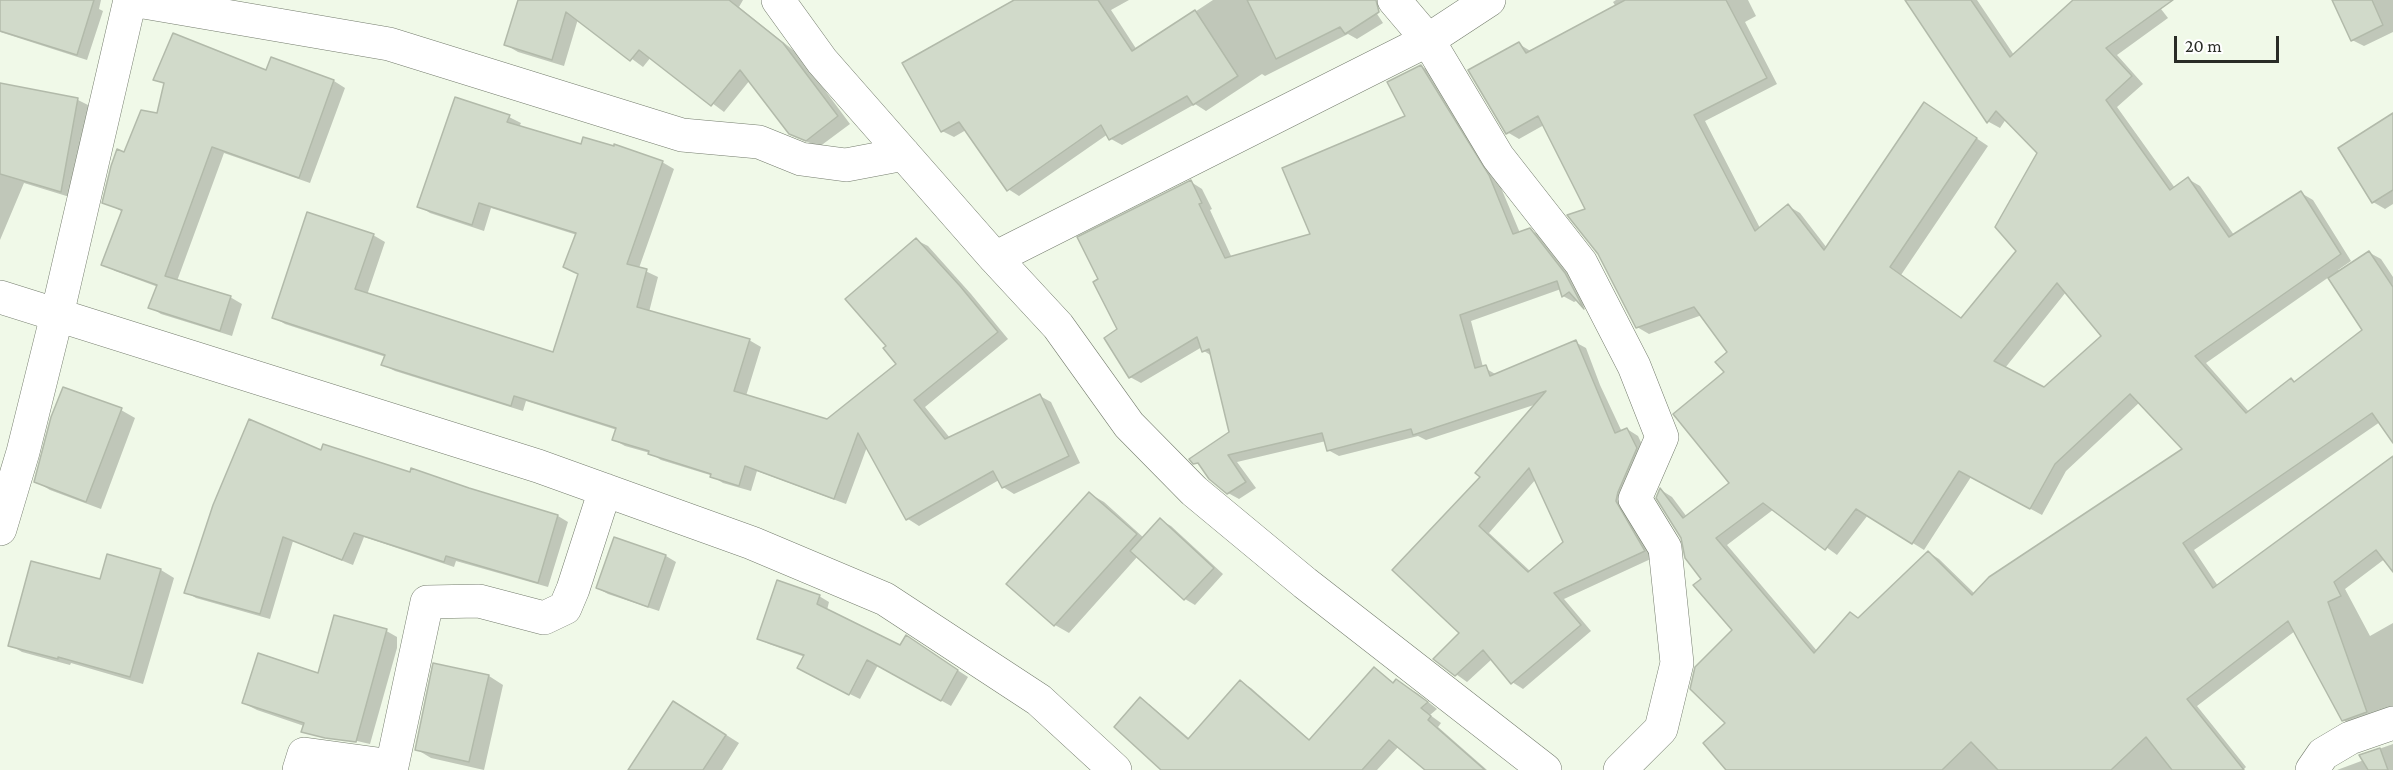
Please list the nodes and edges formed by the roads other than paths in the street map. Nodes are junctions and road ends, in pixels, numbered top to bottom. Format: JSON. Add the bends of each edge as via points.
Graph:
{"nodes":[{"id":1,"x":131,"y":0,"type":"edge"},
{"id":2,"x":778,"y":0,"type":"edge"},
{"id":3,"x":1394,"y":0,"type":"edge"},
{"id":4,"x":1489,"y":0,"type":"edge"},
{"id":5,"x":1428,"y":40,"type":"junction"},
{"id":6,"x":904,"y":154,"type":"junction"},
{"id":7,"x":995,"y":258,"type":"junction"},
{"id":8,"x":0,"y":297,"type":"edge"},
{"id":9,"x":57,"y":315,"type":"junction"},
{"id":10,"x":605,"y":490,"type":"junction"},
{"id":11,"x":0,"y":529,"type":"edge"},
{"id":12,"x":2393,"y":723,"type":"edge"},
{"id":13,"x":299,"y":770,"type":"edge"},
{"id":14,"x":1115,"y":770,"type":"edge"},
{"id":15,"x":1545,"y":770,"type":"edge"},
{"id":16,"x":1620,"y":770,"type":"edge"},
{"id":17,"x":2312,"y":770,"type":"edge"}],
"edges":[{"from":1,"to":6,"type":"street","via":[[389,44],[682,135],[759,142],[801,159],[846,165]]},
{"from":1,"to":9,"type":"street"},
{"from":2,"to":6,"type":"street","via":[[822,61]]},
{"from":3,"to":5,"type":"street"},
{"from":4,"to":5,"type":"street"},
{"from":5,"to":7,"type":"street"},
{"from":5,"to":16,"type":"street","via":[[1498,158],[1581,263],[1634,366],[1662,437],[1635,499],[1665,548],[1677,663],[1661,729]]},
{"from":6,"to":7,"type":"street"},
{"from":7,"to":15,"type":"street","via":[[1058,326],[1129,425],[1194,491]]},
{"from":8,"to":9,"type":"street"},
{"from":9,"to":10,"type":"street"},
{"from":9,"to":11,"type":"street"},
{"from":10,"to":13,"type":"street","via":[[565,608],[544,618],[479,601],[427,602],[392,766],[304,754]]},
{"from":10,"to":14,"type":"street","via":[[752,543],[885,599],[1039,700]]},
{"from":12,"to":17,"type":"street","via":[[2350,738],[2324,754]]}]}
